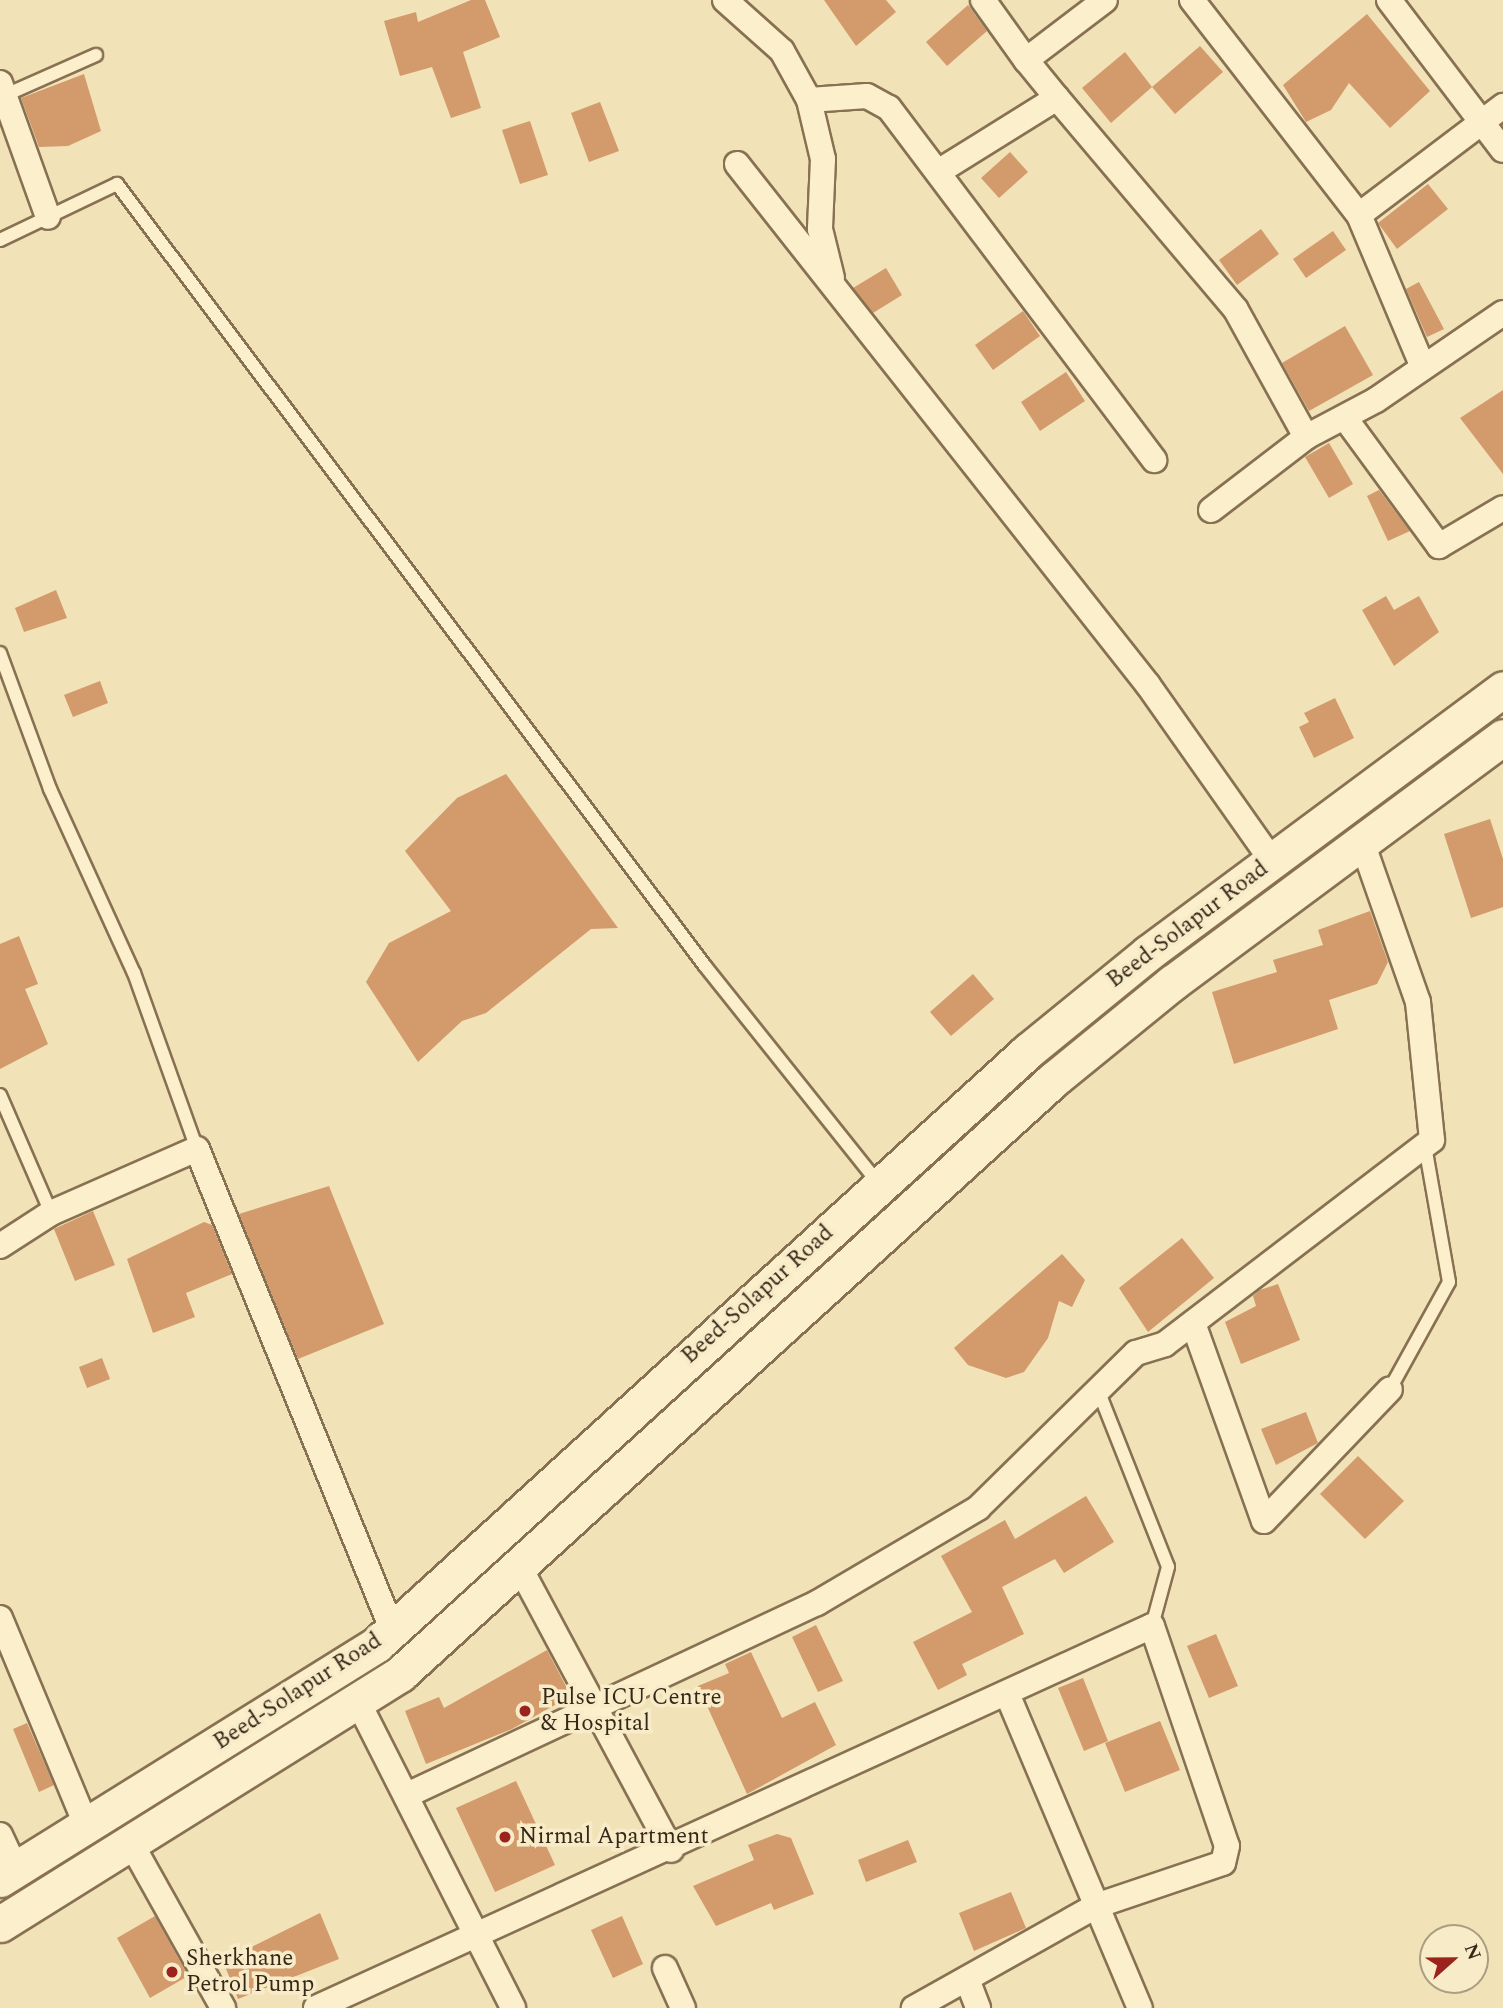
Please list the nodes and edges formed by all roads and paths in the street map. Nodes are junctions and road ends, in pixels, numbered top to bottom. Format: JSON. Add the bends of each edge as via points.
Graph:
{"nodes":[{"id":1,"x":725,"y":0,"type":"edge"},
{"id":2,"x":983,"y":0,"type":"edge"},
{"id":3,"x":1105,"y":0,"type":"edge"},
{"id":4,"x":1192,"y":0,"type":"edge"},
{"id":5,"x":1389,"y":0,"type":"edge"},
{"id":6,"x":96,"y":55,"type":"dead end"},
{"id":7,"x":1026,"y":60,"type":"junction"},
{"id":8,"x":2,"y":92,"type":"edge"},
{"id":9,"x":1057,"y":98,"type":"junction"},
{"id":10,"x":809,"y":100,"type":"junction"},
{"id":11,"x":1494,"y":113,"type":"edge"},
{"id":12,"x":1503,"y":150,"type":"edge"},
{"id":13,"x":737,"y":164,"type":"dead end"},
{"id":14,"x":938,"y":172,"type":"junction"},
{"id":15,"x":1359,"y":215,"type":"junction"},
{"id":16,"x":48,"y":217,"type":"junction"},
{"id":17,"x":0,"y":240,"type":"edge"},
{"id":18,"x":835,"y":289,"type":"junction"},
{"id":19,"x":1503,"y":313,"type":"edge"},
{"id":20,"x":1422,"y":365,"type":"junction"},
{"id":21,"x":1345,"y":418,"type":"junction"},
{"id":22,"x":1306,"y":436,"type":"junction"},
{"id":23,"x":1154,"y":460,"type":"dead end"},
{"id":24,"x":1503,"y":508,"type":"edge"},
{"id":25,"x":1211,"y":510,"type":"dead end"},
{"id":26,"x":0,"y":653,"type":"edge"},
{"id":27,"x":1503,"y":689,"type":"edge"},
{"id":28,"x":1503,"y":737,"type":"edge"},
{"id":29,"x":1362,"y":842,"type":"junction"},
{"id":30,"x":1272,"y":861,"type":"junction"},
{"id":31,"x":0,"y":1095,"type":"edge"},
{"id":32,"x":1425,"y":1146,"type":"junction"},
{"id":33,"x":197,"y":1149,"type":"junction"},
{"id":34,"x":880,"y":1185,"type":"junction"},
{"id":35,"x":51,"y":1213,"type":"junction"},
{"id":36,"x":0,"y":1246,"type":"edge"},
{"id":37,"x":1194,"y":1322,"type":"junction"},
{"id":38,"x":1390,"y":1389,"type":"joint"},
{"id":39,"x":1098,"y":1390,"type":"junction"},
{"id":40,"x":519,"y":1566,"type":"junction"},
{"id":41,"x":0,"y":1618,"type":"edge"},
{"id":42,"x":1152,"y":1626,"type":"junction"},
{"id":43,"x":392,"y":1629,"type":"junction"},
{"id":44,"x":1008,"y":1696,"type":"junction"},
{"id":45,"x":358,"y":1702,"type":"junction"},
{"id":46,"x":594,"y":1707,"type":"junction"},
{"id":47,"x":407,"y":1795,"type":"junction"},
{"id":48,"x":88,"y":1827,"type":"junction"},
{"id":49,"x":0,"y":1835,"type":"edge"},
{"id":50,"x":132,"y":1845,"type":"junction"},
{"id":51,"x":671,"y":1850,"type":"junction"},
{"id":52,"x":8,"y":1875,"type":"edge"},
{"id":53,"x":1096,"y":1906,"type":"junction"},
{"id":54,"x":0,"y":1924,"type":"edge"},
{"id":55,"x":477,"y":1937,"type":"junction"},
{"id":56,"x":665,"y":1968,"type":"dead end"},
{"id":57,"x":967,"y":1979,"type":"junction"},
{"id":58,"x":223,"y":2008,"type":"edge"},
{"id":59,"x":316,"y":2008,"type":"edge"},
{"id":60,"x":513,"y":2008,"type":"edge"},
{"id":61,"x":683,"y":2008,"type":"edge"},
{"id":62,"x":914,"y":2008,"type":"edge"},
{"id":63,"x":978,"y":2008,"type":"edge"},
{"id":64,"x":1140,"y":2008,"type":"edge"}],
"edges":[{"from":1,"to":10,"type":"street","via":[[782,51]]},
{"from":2,"to":7,"type":"street"},
{"from":3,"to":7,"type":"street"},
{"from":4,"to":15,"type":"street"},
{"from":5,"to":11,"type":"street"},
{"from":6,"to":8,"type":"lane"},
{"from":7,"to":9,"type":"street"},
{"from":8,"to":16,"type":"street"},
{"from":9,"to":14,"type":"street"},
{"from":9,"to":22,"type":"street","via":[[1236,310]]},
{"from":10,"to":14,"type":"street","via":[[867,96],[889,108]]},
{"from":10,"to":18,"type":"street","via":[[823,159],[820,229]]},
{"from":11,"to":12,"type":"street"},
{"from":11,"to":15,"type":"street"},
{"from":13,"to":18,"type":"street"},
{"from":14,"to":23,"type":"street"},
{"from":15,"to":20,"type":"street"},
{"from":16,"to":17,"type":"lane"},
{"from":16,"to":34,"type":"lane","via":[[117,184],[705,966]]},
{"from":18,"to":30,"type":"street","via":[[1148,685]]},
{"from":19,"to":20,"type":"street"},
{"from":20,"to":21,"type":"street"},
{"from":21,"to":22,"type":"street"},
{"from":21,"to":24,"type":"street","via":[[1439,546]]},
{"from":22,"to":25,"type":"street"},
{"from":26,"to":33,"type":"lane","via":[[50,789],[134,973]]},
{"from":27,"to":30,"type":"main road","name":"Beed-Solapur Road"},
{"from":28,"to":29,"type":"main road","name":"Beed-Solapur Road"},
{"from":29,"to":32,"type":"street","via":[[1418,1002],[1432,1140]]},
{"from":29,"to":40,"type":"main road","name":"Beed-Solapur Road","via":[[1053,1080]]},
{"from":30,"to":34,"type":"main road","name":"Beed-Solapur Road","via":[[1028,1051]]},
{"from":31,"to":35,"type":"lane"},
{"from":32,"to":37,"type":"street"},
{"from":32,"to":38,"type":"lane","via":[[1448,1282]]},
{"from":33,"to":35,"type":"street"},
{"from":33,"to":43,"type":"street"},
{"from":34,"to":43,"type":"main road","name":"Beed-Solapur Road"},
{"from":35,"to":36,"type":"street"},
{"from":37,"to":38,"type":"street","via":[[1264,1521]]},
{"from":37,"to":39,"type":"street","via":[[1165,1344],[1136,1353]]},
{"from":39,"to":42,"type":"lane","via":[[1168,1567]]},
{"from":39,"to":46,"type":"street","via":[[978,1508],[817,1603]]},
{"from":40,"to":45,"type":"main road","name":"Beed-Solapur Road","via":[[400,1674]]},
{"from":40,"to":46,"type":"street"},
{"from":41,"to":48,"type":"street"},
{"from":42,"to":44,"type":"street"},
{"from":42,"to":53,"type":"street","via":[[1227,1846],[1223,1863]]},
{"from":43,"to":48,"type":"main road","name":"Beed-Solapur Road"},
{"from":44,"to":51,"type":"street"},
{"from":44,"to":53,"type":"street"},
{"from":45,"to":47,"type":"street"},
{"from":45,"to":50,"type":"main road","name":"Beed-Solapur Road"},
{"from":46,"to":47,"type":"street"},
{"from":46,"to":51,"type":"street"},
{"from":47,"to":55,"type":"street"},
{"from":48,"to":52,"type":"main road","name":"Beed-Solapur Road"},
{"from":49,"to":52,"type":"street"},
{"from":50,"to":54,"type":"main road","name":"Beed-Solapur Road"},
{"from":50,"to":58,"type":"street"},
{"from":51,"to":55,"type":"street"},
{"from":53,"to":57,"type":"street"},
{"from":53,"to":64,"type":"street"},
{"from":55,"to":59,"type":"street"},
{"from":55,"to":60,"type":"street"},
{"from":56,"to":61,"type":"street"},
{"from":57,"to":62,"type":"street"},
{"from":57,"to":63,"type":"street"}]}
